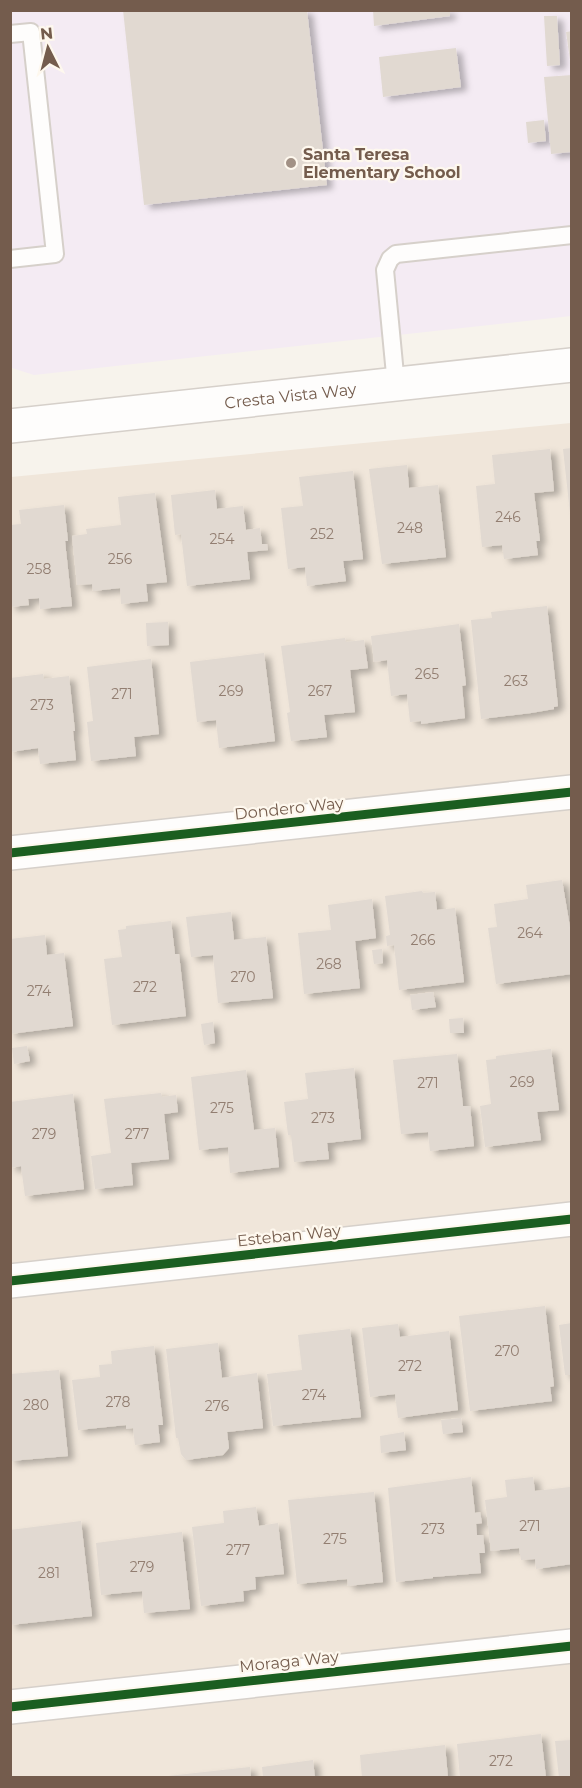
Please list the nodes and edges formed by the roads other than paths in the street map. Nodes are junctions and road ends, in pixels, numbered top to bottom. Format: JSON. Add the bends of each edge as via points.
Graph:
{"nodes":[{"id":1,"x":10,"y":34,"type":"edge"},
{"id":2,"x":572,"y":235,"type":"edge"},
{"id":3,"x":10,"y":259,"type":"edge"},
{"id":4,"x":572,"y":365,"type":"edge"},
{"id":5,"x":396,"y":385,"type":"junction"},
{"id":6,"x":10,"y":426,"type":"edge"},
{"id":7,"x":572,"y":792,"type":"edge"},
{"id":8,"x":10,"y":854,"type":"edge"},
{"id":9,"x":572,"y":1219,"type":"edge"},
{"id":10,"x":10,"y":1281,"type":"edge"},
{"id":11,"x":572,"y":1646,"type":"edge"},
{"id":12,"x":10,"y":1707,"type":"edge"}],
"edges":[{"from":1,"to":3,"type":"lane","via":[[31,32],[55,254]]},
{"from":2,"to":5,"type":"lane","via":[[396,254],[390,259],[385,270]]},
{"from":4,"to":5,"type":"street","name":"Cresta Vista Way"},
{"from":5,"to":6,"type":"street","name":"Cresta Vista Way"},
{"from":7,"to":8,"type":"street","name":"Dondero Way"},
{"from":9,"to":10,"type":"street","name":"Esteban Way"},
{"from":11,"to":12,"type":"street","name":"Moraga Way"}]}
